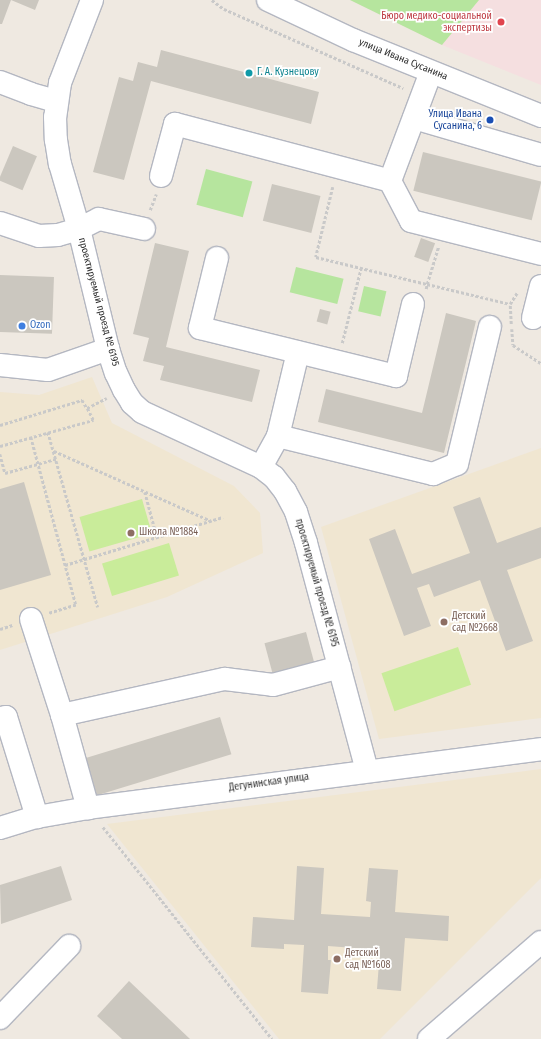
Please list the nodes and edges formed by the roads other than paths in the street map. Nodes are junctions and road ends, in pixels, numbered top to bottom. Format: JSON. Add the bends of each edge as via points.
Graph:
{"nodes":[{"id":1,"x":92,"y":0,"type":"edge"},
{"id":2,"x":268,"y":0,"type":"edge"},
{"id":3,"x":431,"y":72,"type":"junction"},
{"id":4,"x":0,"y":82,"type":"edge"},
{"id":5,"x":56,"y":101,"type":"junction"},
{"id":6,"x":541,"y":116,"type":"edge"},
{"id":7,"x":414,"y":118,"type":"junction"},
{"id":8,"x":541,"y":154,"type":"edge"},
{"id":9,"x":161,"y":176,"type":"road end"},
{"id":10,"x":390,"y":181,"type":"junction"},
{"id":11,"x":0,"y":223,"type":"edge"},
{"id":12,"x":144,"y":229,"type":"road end"},
{"id":13,"x":79,"y":230,"type":"junction"},
{"id":14,"x":541,"y":254,"type":"edge"},
{"id":15,"x":217,"y":258,"type":"dead end"},
{"id":16,"x":541,"y":286,"type":"edge"},
{"id":17,"x":414,"y":304,"type":"dead end"},
{"id":18,"x":533,"y":318,"type":"dead end"},
{"id":19,"x":490,"y":328,"type":"dead end"},
{"id":20,"x":108,"y":349,"type":"junction"},
{"id":21,"x":298,"y":352,"type":"junction"},
{"id":22,"x":0,"y":365,"type":"edge"},
{"id":23,"x":278,"y":436,"type":"junction"},
{"id":24,"x":261,"y":467,"type":"junction"},
{"id":25,"x":31,"y":619,"type":"road end"},
{"id":26,"x":340,"y":667,"type":"junction"},
{"id":27,"x":62,"y":715,"type":"junction"},
{"id":28,"x":0,"y":718,"type":"edge"},
{"id":29,"x":541,"y":749,"type":"edge"},
{"id":30,"x":367,"y":770,"type":"junction"},
{"id":31,"x":88,"y":808,"type":"junction"},
{"id":32,"x":37,"y":817,"type":"junction"},
{"id":33,"x":0,"y":828,"type":"edge"},
{"id":34,"x":541,"y":942,"type":"edge"},
{"id":35,"x":69,"y":946,"type":"dead end"},
{"id":36,"x":0,"y":1018,"type":"edge"},
{"id":37,"x":429,"y":1039,"type":"edge"}],
"edges":[{"from":1,"to":5,"type":"street","name":"проектируемый проезд № 6195"},
{"from":2,"to":3,"type":"street","name":"улица Ивана Сусанина","via":[[353,40]]},
{"from":3,"to":6,"type":"street","name":"улица Ивана Сусанина"},
{"from":3,"to":7,"type":"street"},
{"from":4,"to":5,"type":"street"},
{"from":5,"to":13,"type":"street","name":"проектируемый проезд № 6195","via":[[56,140],[60,164]]},
{"from":7,"to":8,"type":"street"},
{"from":7,"to":10,"type":"street"},
{"from":9,"to":10,"type":"street","via":[[175,124]]},
{"from":10,"to":14,"type":"street","via":[[411,221]]},
{"from":11,"to":13,"type":"street","via":[[39,236]]},
{"from":12,"to":13,"type":"street","via":[[99,219]]},
{"from":13,"to":20,"type":"street","name":"проектируемый проезд № 6195"},
{"from":15,"to":21,"type":"street","via":[[200,328]]},
{"from":16,"to":18,"type":"street"},
{"from":17,"to":21,"type":"street","via":[[396,376]]},
{"from":19,"to":23,"type":"street","via":[[457,464],[433,474]]},
{"from":20,"to":22,"type":"street","via":[[48,370]]},
{"from":20,"to":24,"type":"street","name":"проектируемый проезд № 6195","via":[[124,390],[132,403],[142,412]]},
{"from":21,"to":23,"type":"street"},
{"from":23,"to":24,"type":"street"},
{"from":24,"to":26,"type":"street","name":"проектируемый проезд № 6195","via":[[274,477],[285,491],[296,512]]},
{"from":25,"to":27,"type":"street"},
{"from":26,"to":27,"type":"street","via":[[273,685],[225,679]]},
{"from":26,"to":30,"type":"street","name":"проектируемый проезд № 6195"},
{"from":27,"to":31,"type":"street"},
{"from":28,"to":32,"type":"street","via":[[6,717]]},
{"from":29,"to":30,"type":"street","name":"Дегунинская улица"},
{"from":30,"to":31,"type":"street","name":"Дегунинская улица"},
{"from":31,"to":32,"type":"street","name":"Дегунинская улица"},
{"from":32,"to":33,"type":"street","name":"Дегунинская улица"},
{"from":34,"to":37,"type":"street"},
{"from":35,"to":36,"type":"street"}]}
